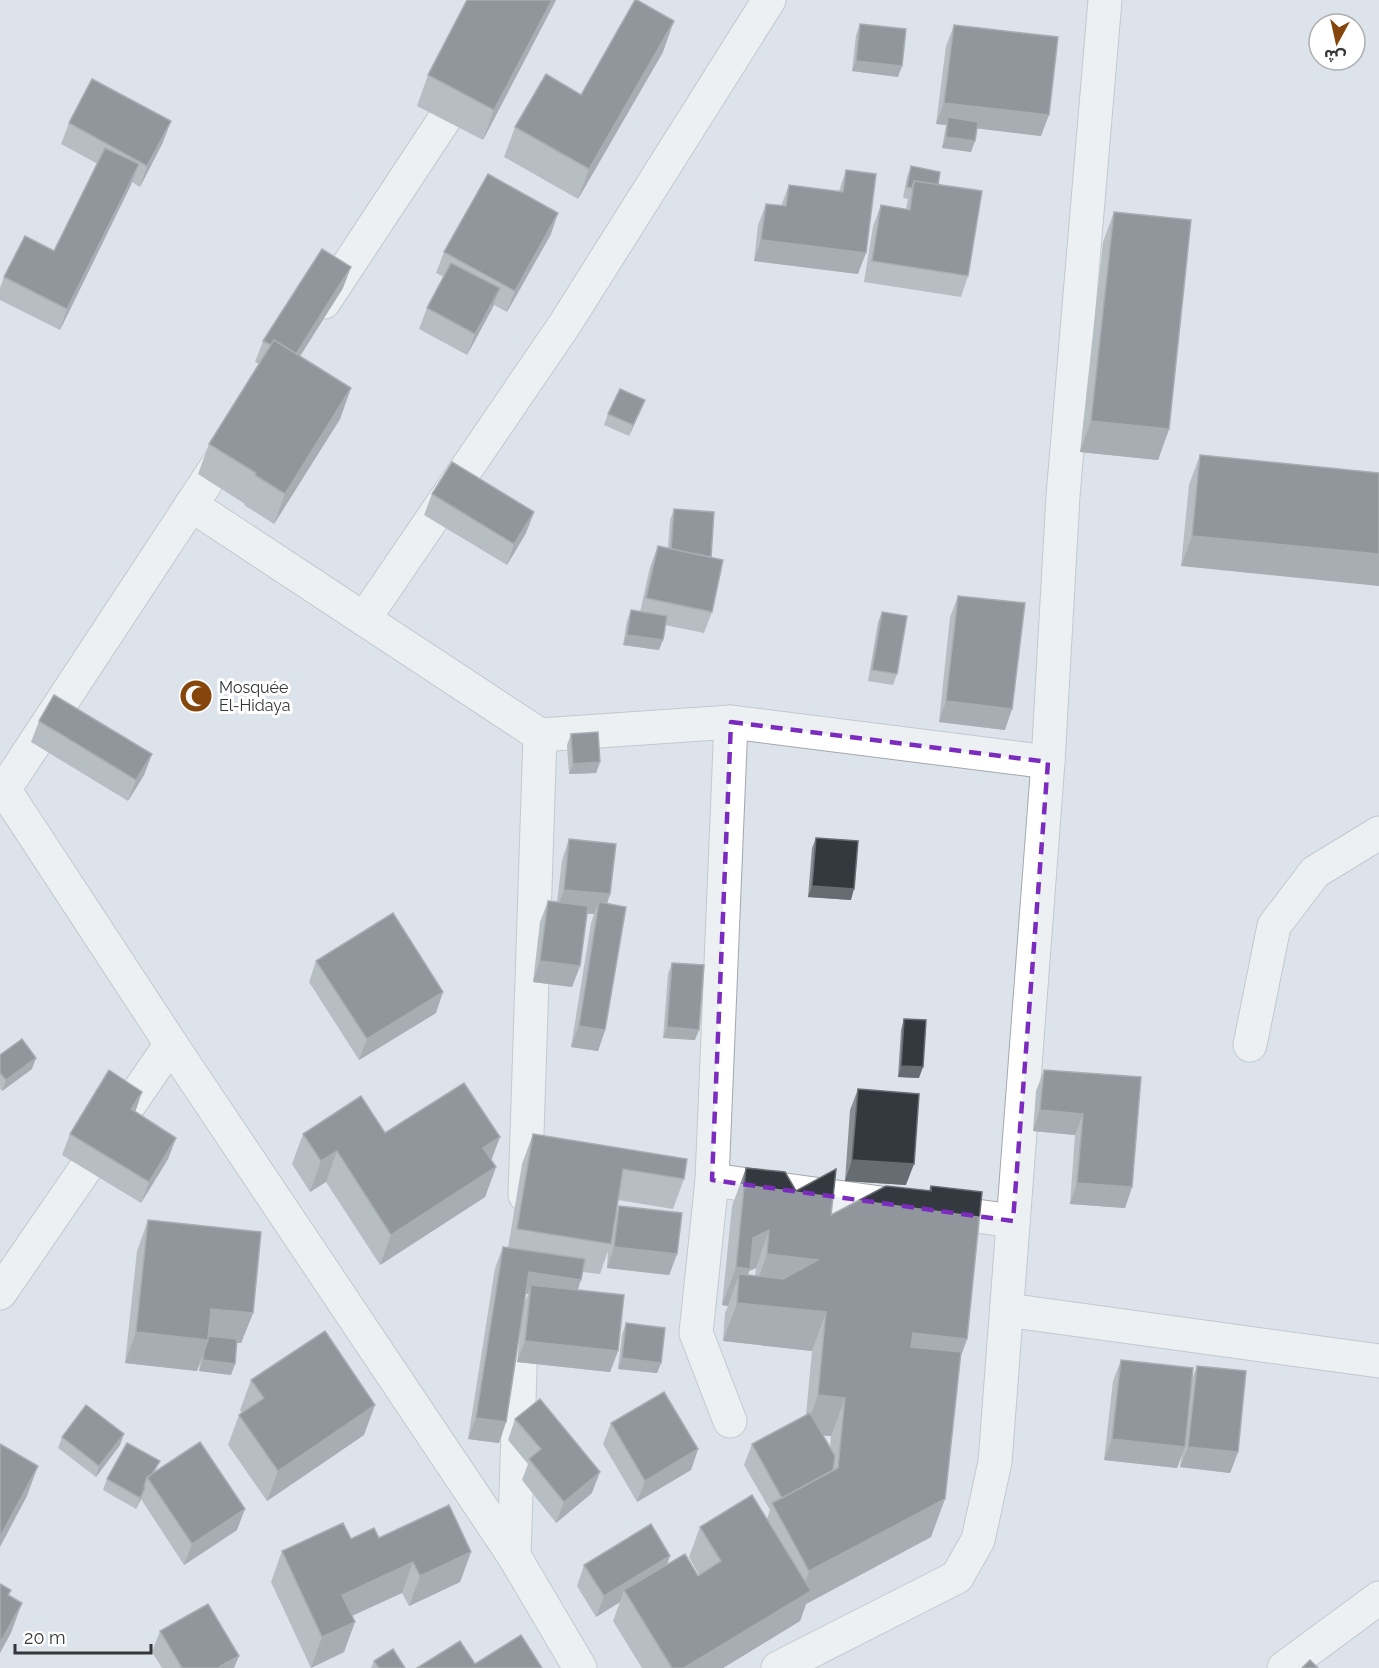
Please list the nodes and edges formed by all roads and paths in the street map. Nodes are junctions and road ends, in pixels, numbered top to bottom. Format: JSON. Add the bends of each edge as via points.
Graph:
{"nodes":[{"id":1,"x":769,"y":0,"type":"edge"},
{"id":2,"x":1105,"y":0,"type":"edge"},
{"id":3,"x":483,"y":59,"type":"edge"},
{"id":4,"x":308,"y":327,"type":"edge"},
{"id":5,"x":249,"y":416,"type":"edge"},
{"id":6,"x":191,"y":505,"type":"junction"},
{"id":7,"x":364,"y":619,"type":"junction"},
{"id":8,"x":732,"y":722,"type":"junction"},
{"id":9,"x":540,"y":735,"type":"junction"},
{"id":10,"x":1048,"y":762,"type":"junction"},
{"id":11,"x":1,"y":790,"type":"edge"},
{"id":12,"x":1379,"y":833,"type":"edge"},
{"id":13,"x":171,"y":1044,"type":"junction"},
{"id":14,"x":1250,"y":1045,"type":"dead end"},
{"id":15,"x":711,"y":1180,"type":"junction"},
{"id":16,"x":1013,"y":1221,"type":"junction"},
{"id":17,"x":0,"y":1293,"type":"edge"},
{"id":18,"x":1007,"y":1310,"type":"junction"},
{"id":19,"x":1379,"y":1361,"type":"edge"},
{"id":20,"x":730,"y":1421,"type":"dead end"},
{"id":21,"x":514,"y":1556,"type":"junction"},
{"id":22,"x":1379,"y":1598,"type":"edge"},
{"id":23,"x":580,"y":1668,"type":"edge"},
{"id":24,"x":778,"y":1668,"type":"edge"},
{"id":25,"x":1284,"y":1668,"type":"edge"}],
"edges":[{"from":1,"to":7,"type":"street","via":[[565,324]]},
{"from":2,"to":10,"type":"street","via":[[1063,496]]},
{"from":3,"to":4,"type":"street"},
{"from":5,"to":6,"type":"street"},
{"from":6,"to":7,"type":"street"},
{"from":6,"to":11,"type":"street"},
{"from":7,"to":9,"type":"street"},
{"from":8,"to":9,"type":"street"},
{"from":8,"to":10,"type":"street"},
{"from":8,"to":15,"type":"street"},
{"from":9,"to":21,"type":"street"},
{"from":10,"to":16,"type":"street"},
{"from":11,"to":13,"type":"street"},
{"from":12,"to":14,"type":"street","via":[[1315,872],[1274,926]]},
{"from":13,"to":17,"type":"street"},
{"from":13,"to":21,"type":"street"},
{"from":15,"to":16,"type":"street"},
{"from":15,"to":20,"type":"street","via":[[696,1333]]},
{"from":16,"to":18,"type":"street"},
{"from":18,"to":19,"type":"street"},
{"from":18,"to":24,"type":"street","via":[[995,1462],[978,1540],[957,1577]]},
{"from":21,"to":23,"type":"street"},
{"from":22,"to":25,"type":"street"}]}
